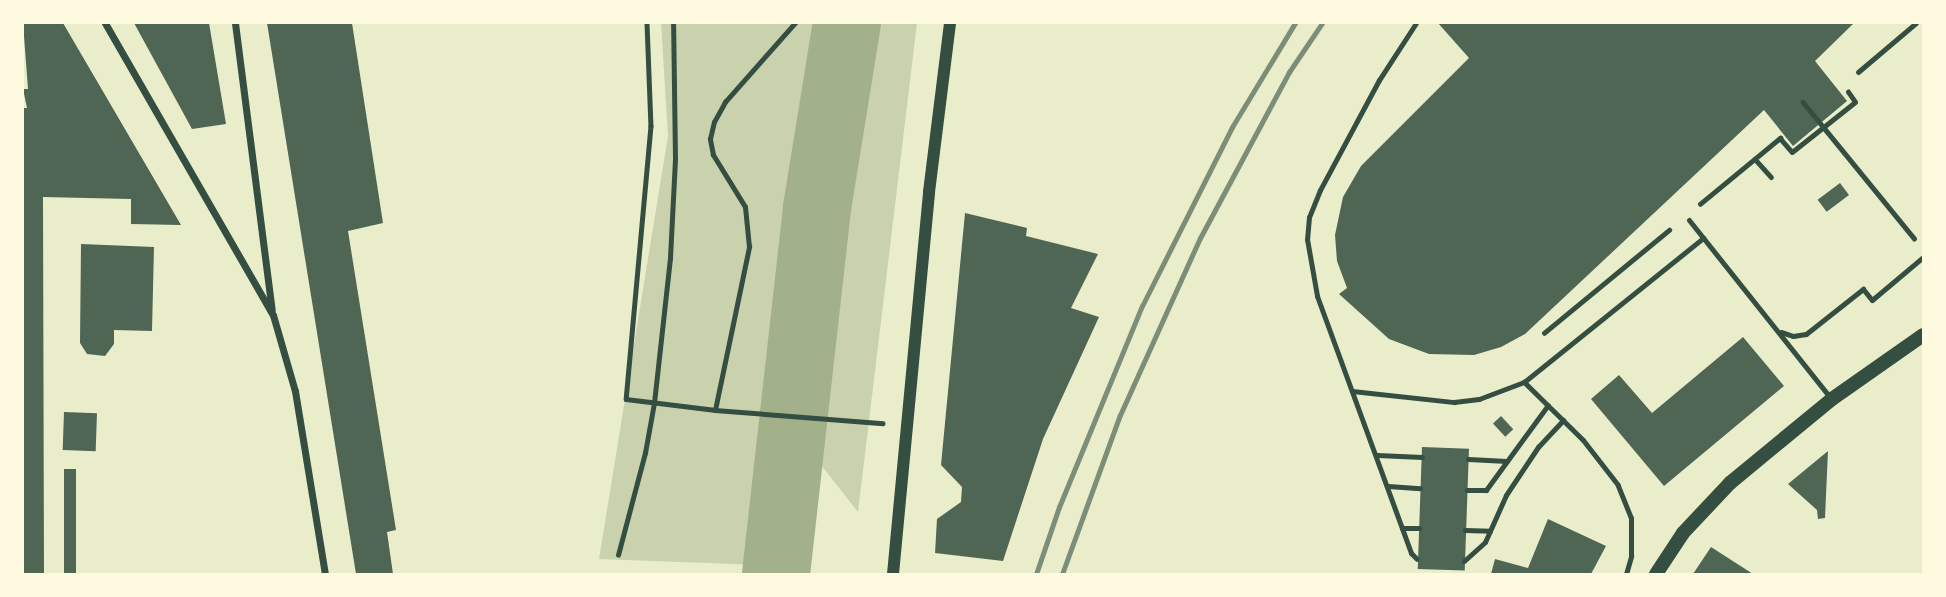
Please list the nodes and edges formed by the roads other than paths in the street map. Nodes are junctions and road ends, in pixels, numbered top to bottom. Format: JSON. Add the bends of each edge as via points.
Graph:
{"nodes":[{"id":1,"x":105,"y":23,"type":"edge"},
{"id":2,"x":235,"y":23,"type":"edge"},
{"id":3,"x":950,"y":23,"type":"edge"},
{"id":4,"x":1416,"y":23,"type":"edge"},
{"id":5,"x":1916,"y":23,"type":"edge"},
{"id":6,"x":1858,"y":72,"type":"dead end"},
{"id":7,"x":1689,"y":220,"type":"dead end"},
{"id":8,"x":1703,"y":238,"type":"junction"},
{"id":9,"x":1923,"y":257,"type":"edge"},
{"id":10,"x":273,"y":315,"type":"junction"},
{"id":11,"x":1780,"y":332,"type":"junction"},
{"id":12,"x":1923,"y":335,"type":"edge"},
{"id":13,"x":1524,"y":382,"type":"junction"},
{"id":14,"x":1352,"y":391,"type":"junction"},
{"id":15,"x":1832,"y":399,"type":"junction"},
{"id":16,"x":1548,"y":405,"type":"junction"},
{"id":17,"x":1563,"y":420,"type":"junction"},
{"id":18,"x":1377,"y":455,"type":"junction"},
{"id":19,"x":1422,"y":457,"type":"dead end"},
{"id":20,"x":1468,"y":459,"type":"dead end"},
{"id":21,"x":1507,"y":461,"type":"junction"},
{"id":22,"x":1388,"y":486,"type":"junction"},
{"id":23,"x":1420,"y":488,"type":"dead end"},
{"id":24,"x":1467,"y":490,"type":"dead end"},
{"id":25,"x":1402,"y":528,"type":"junction"},
{"id":26,"x":1419,"y":528,"type":"dead end"},
{"id":27,"x":1465,"y":530,"type":"dead end"},
{"id":28,"x":1490,"y":531,"type":"junction"},
{"id":29,"x":1418,"y":559,"type":"dead end"},
{"id":30,"x":1464,"y":561,"type":"dead end"},
{"id":31,"x":325,"y":574,"type":"edge"},
{"id":32,"x":893,"y":574,"type":"edge"},
{"id":33,"x":1626,"y":574,"type":"edge"},
{"id":34,"x":1656,"y":574,"type":"edge"}],
"edges":[{"from":1,"to":10,"type":"street"},
{"from":2,"to":10,"type":"street"},
{"from":3,"to":32,"type":"street"},
{"from":4,"to":14,"type":"lane","via":[[1379,80],[1309,217],[1310,268]]},
{"from":5,"to":6,"type":"lane"},
{"from":7,"to":8,"type":"lane"},
{"from":8,"to":11,"type":"lane"},
{"from":8,"to":13,"type":"lane"},
{"from":9,"to":11,"type":"lane","via":[[1872,300],[1863,289],[1806,334]]},
{"from":10,"to":31,"type":"street","via":[[295,391]]},
{"from":11,"to":15,"type":"lane"},
{"from":12,"to":15,"type":"main road"},
{"from":13,"to":14,"type":"lane","via":[[1479,399],[1454,402]]},
{"from":13,"to":16,"type":"lane"},
{"from":14,"to":18,"type":"lane"},
{"from":15,"to":34,"type":"main road","via":[[1708,505]]},
{"from":16,"to":17,"type":"lane"},
{"from":16,"to":21,"type":"lane"},
{"from":17,"to":28,"type":"lane","via":[[1538,447],[1506,495]]},
{"from":17,"to":33,"type":"lane","via":[[1583,440],[1626,501],[1632,536]]},
{"from":18,"to":19,"type":"lane"},
{"from":18,"to":22,"type":"lane"},
{"from":20,"to":21,"type":"lane"},
{"from":21,"to":24,"type":"lane","via":[[1486,490]]},
{"from":22,"to":23,"type":"lane"},
{"from":22,"to":25,"type":"lane"},
{"from":25,"to":26,"type":"lane"},
{"from":25,"to":29,"type":"lane"},
{"from":27,"to":28,"type":"lane"},
{"from":28,"to":30,"type":"lane"}]}
